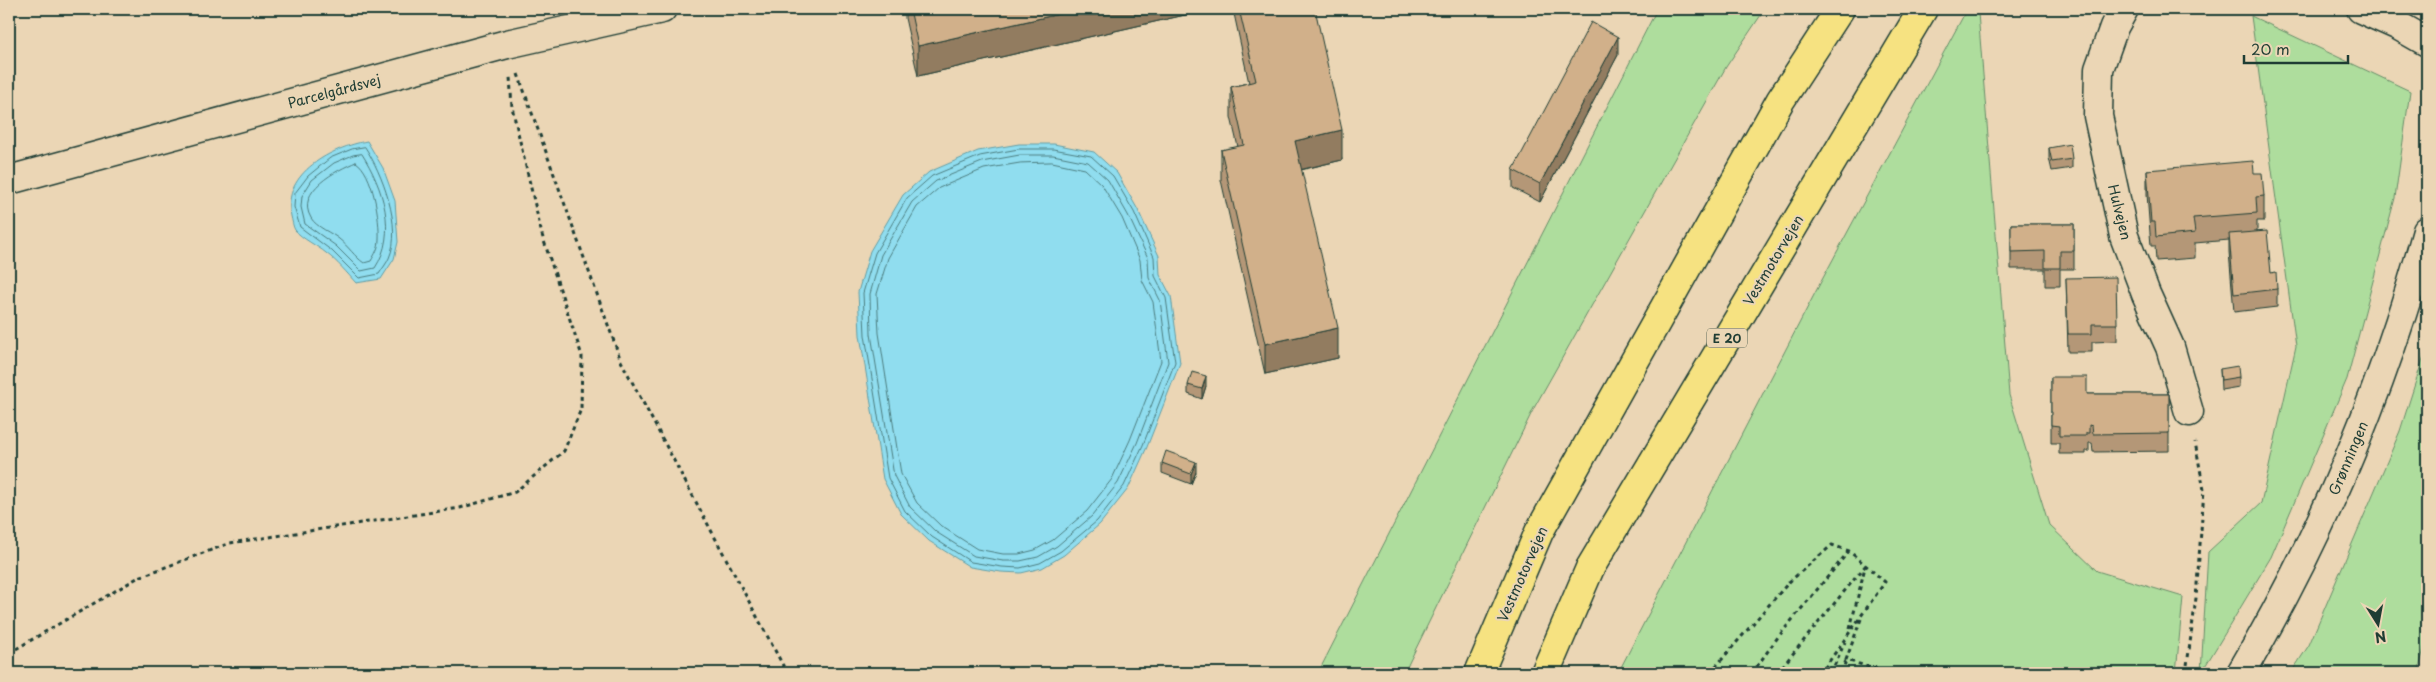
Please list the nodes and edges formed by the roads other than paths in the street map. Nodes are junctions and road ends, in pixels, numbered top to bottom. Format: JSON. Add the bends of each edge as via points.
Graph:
{"nodes":[{"id":1,"x":662,"y":9,"type":"edge"},
{"id":2,"x":1840,"y":9,"type":"edge"},
{"id":3,"x":1923,"y":9,"type":"edge"},
{"id":4,"x":2124,"y":9,"type":"edge"},
{"id":5,"x":2361,"y":9,"type":"edge"},
{"id":6,"x":2427,"y":42,"type":"edge"},
{"id":7,"x":9,"y":180,"type":"edge"},
{"id":8,"x":2427,"y":232,"type":"edge"},
{"id":9,"x":2188,"y":412,"type":"road end"},
{"id":10,"x":1479,"y":673,"type":"edge"},
{"id":11,"x":1544,"y":673,"type":"edge"},
{"id":12,"x":2241,"y":673,"type":"edge"}],
"edges":[{"from":1,"to":7,"type":"street","name":"Parcelgårdsvej","via":[[507,44]]},
{"from":2,"to":10,"type":"highway","name":"Vestmotorvejen","via":[[1780,101],[1539,532]]},
{"from":3,"to":11,"type":"highway","name":"Vestmotorvejen","number":"E 20","via":[[1590,568]]},
{"from":4,"to":9,"type":"street","name":"Hulvejen","via":[[2099,69],[2098,116],[2124,236],[2170,347]]},
{"from":5,"to":6,"type":"street"},
{"from":8,"to":12,"type":"street","name":"Grønningen","via":[[2405,310],[2346,468],[2273,620]]}]}
